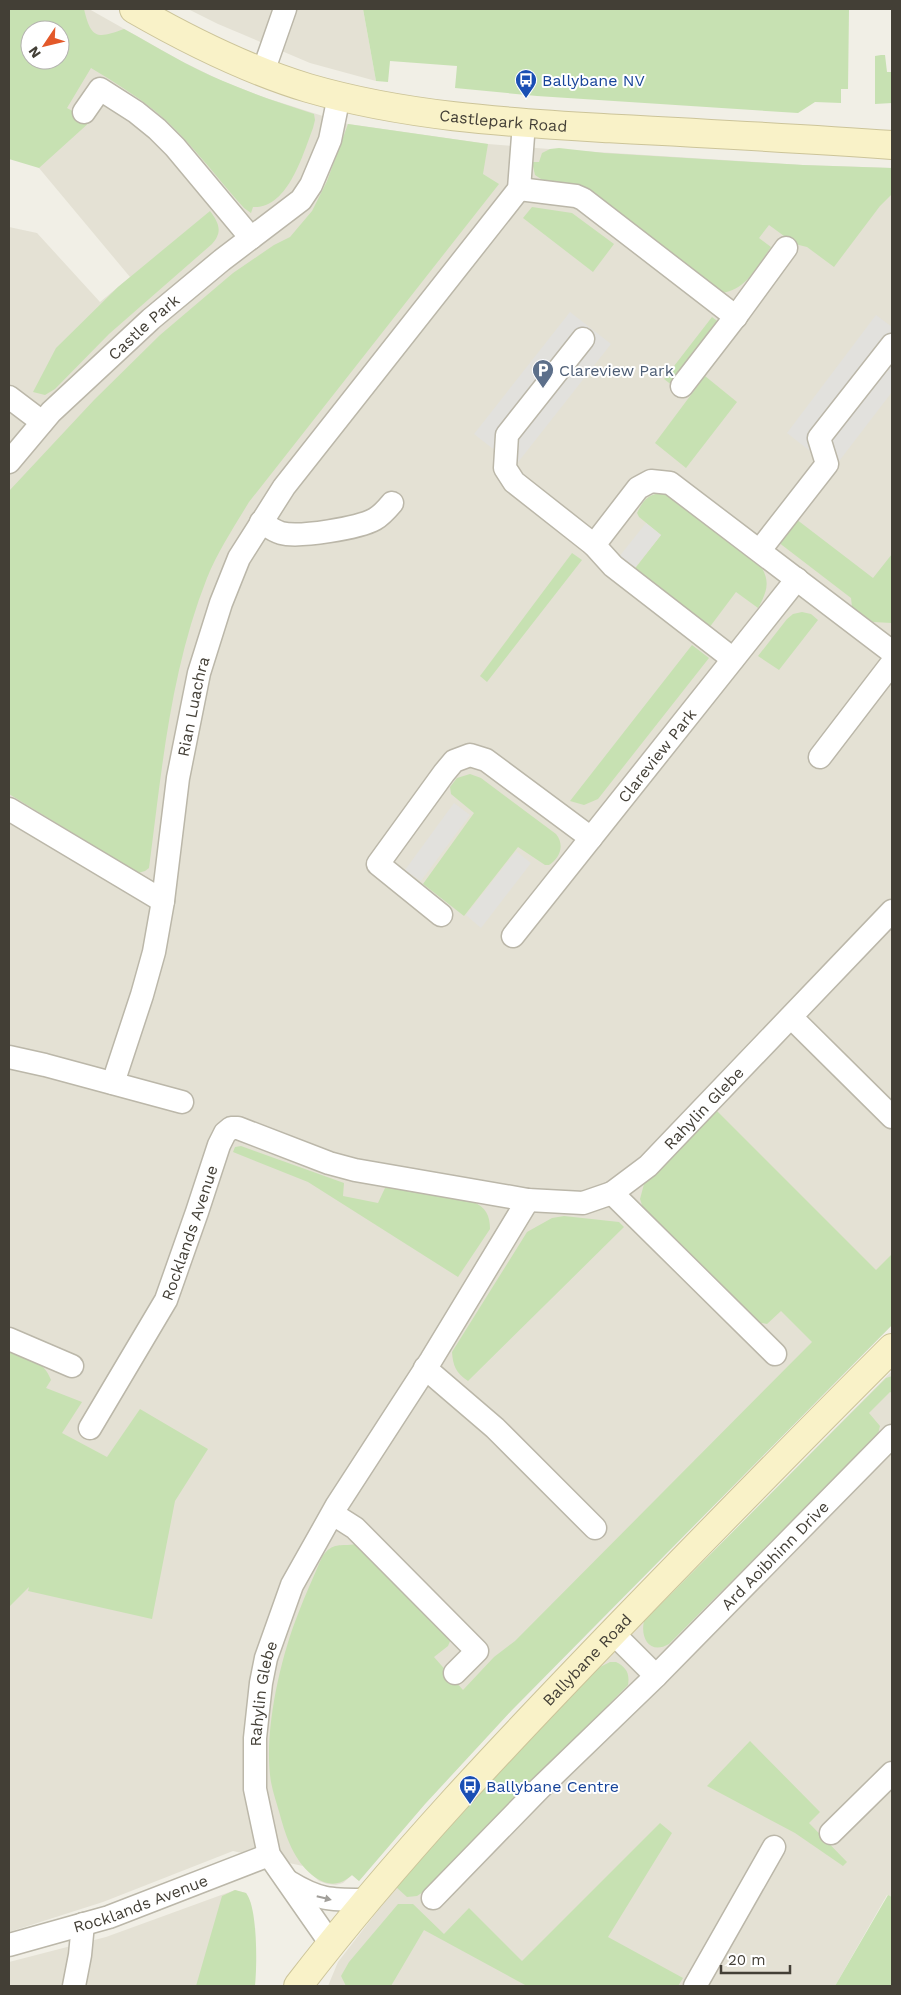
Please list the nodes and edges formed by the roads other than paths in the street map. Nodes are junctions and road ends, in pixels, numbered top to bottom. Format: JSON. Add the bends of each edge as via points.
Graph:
{"nodes":[{"id":1,"x":134,"y":9,"type":"edge"},
{"id":2,"x":285,"y":9,"type":"edge"},
{"id":3,"x":263,"y":72,"type":"junction"},
{"id":4,"x":339,"y":96,"type":"junction"},
{"id":5,"x":84,"y":112,"type":"dead end"},
{"id":6,"x":524,"y":123,"type":"junction"},
{"id":7,"x":892,"y":145,"type":"edge"},
{"id":8,"x":520,"y":189,"type":"junction"},
{"id":9,"x":251,"y":238,"type":"junction"},
{"id":10,"x":786,"y":248,"type":"dead end"},
{"id":11,"x":736,"y":317,"type":"junction"},
{"id":12,"x":583,"y":338,"type":"dead end"},
{"id":13,"x":892,"y":346,"type":"edge"},
{"id":14,"x":682,"y":386,"type":"dead end"},
{"id":15,"x":9,"y":397,"type":"edge"},
{"id":16,"x":42,"y":422,"type":"junction"},
{"id":17,"x":9,"y":462,"type":"edge"},
{"id":18,"x":392,"y":503,"type":"dead end"},
{"id":19,"x":261,"y":522,"type":"junction"},
{"id":20,"x":594,"y":546,"type":"junction"},
{"id":21,"x":760,"y":550,"type":"junction"},
{"id":22,"x":797,"y":579,"type":"junction"},
{"id":23,"x":892,"y":652,"type":"edge"},
{"id":24,"x":733,"y":659,"type":"junction"},
{"id":25,"x":888,"y":678,"type":"edge"},
{"id":26,"x":820,"y":757,"type":"dead end"},
{"id":27,"x":9,"y":809,"type":"edge"},
{"id":28,"x":591,"y":838,"type":"junction"},
{"id":29,"x":163,"y":901,"type":"junction"},
{"id":30,"x":892,"y":911,"type":"edge"},
{"id":31,"x":441,"y":915,"type":"dead end"},
{"id":32,"x":513,"y":936,"type":"dead end"},
{"id":33,"x":792,"y":1018,"type":"junction"},
{"id":34,"x":9,"y":1057,"type":"edge"},
{"id":35,"x":113,"y":1083,"type":"junction"},
{"id":36,"x":182,"y":1102,"type":"dead end"},
{"id":37,"x":892,"y":1117,"type":"edge"},
{"id":38,"x":329,"y":1163,"type":"joint"},
{"id":39,"x":612,"y":1193,"type":"junction"},
{"id":40,"x":528,"y":1200,"type":"junction"},
{"id":41,"x":9,"y":1339,"type":"edge"},
{"id":42,"x":892,"y":1348,"type":"edge"},
{"id":43,"x":775,"y":1354,"type":"dead end"},
{"id":44,"x":72,"y":1366,"type":"dead end"},
{"id":45,"x":425,"y":1368,"type":"junction"},
{"id":46,"x":90,"y":1428,"type":"dead end"},
{"id":47,"x":892,"y":1436,"type":"edge"},
{"id":48,"x":333,"y":1514,"type":"junction"},
{"id":49,"x":595,"y":1528,"type":"dead end"},
{"id":50,"x":613,"y":1633,"type":"junction"},
{"id":51,"x":455,"y":1672,"type":"dead end"},
{"id":52,"x":656,"y":1676,"type":"junction"},
{"id":53,"x":892,"y":1773,"type":"edge"},
{"id":54,"x":831,"y":1834,"type":"dead end"},
{"id":55,"x":774,"y":1847,"type":"dead end"},
{"id":56,"x":269,"y":1855,"type":"junction"},
{"id":57,"x":286,"y":1880,"type":"junction"},
{"id":58,"x":433,"y":1898,"type":"dead end"},
{"id":59,"x":367,"y":1900,"type":"junction"},
{"id":60,"x":83,"y":1924,"type":"junction"},
{"id":61,"x":331,"y":1944,"type":"junction"},
{"id":62,"x":9,"y":1946,"type":"edge"},
{"id":63,"x":74,"y":1986,"type":"edge"},
{"id":64,"x":299,"y":1986,"type":"edge"},
{"id":65,"x":695,"y":1986,"type":"edge"}],
"edges":[{"from":1,"to":3,"type":"main road","name":"Castlepark Road"},
{"from":2,"to":3,"type":"street"},
{"from":3,"to":4,"type":"main road","name":"Castlepark Road"},
{"from":4,"to":6,"type":"main road","name":"Castlepark Road","via":[[411,111]]},
{"from":4,"to":9,"type":"street","name":"Castle Park","via":[[330,140],[305,195]]},
{"from":5,"to":9,"type":"street","via":[[100,89],[136,112],[175,147]]},
{"from":6,"to":7,"type":"main road","name":"Castlepark Road"},
{"from":6,"to":8,"type":"street"},
{"from":8,"to":11,"type":"street","via":[[576,196],[583,200]]},
{"from":8,"to":19,"type":"street","name":"Rian Luachra","via":[[284,487]]},
{"from":9,"to":16,"type":"street","name":"Castle Park","via":[[151,319]]},
{"from":10,"to":11,"type":"street"},
{"from":11,"to":14,"type":"street"},
{"from":12,"to":20,"type":"street","via":[[507,435],[505,468],[514,482]]},
{"from":13,"to":21,"type":"street","via":[[819,438],[827,464]]},
{"from":15,"to":16,"type":"street"},
{"from":16,"to":17,"type":"street","name":"Castle Park"},
{"from":18,"to":19,"type":"street","via":[[369,522],[346,528],[283,534]]},
{"from":19,"to":29,"type":"street","name":"Rian Luachra","via":[[239,558],[199,673],[178,778]]},
{"from":20,"to":21,"type":"street","via":[[638,488],[656,480],[677,487]]},
{"from":20,"to":24,"type":"street","via":[[618,570]]},
{"from":21,"to":22,"type":"street"},
{"from":22,"to":23,"type":"street"},
{"from":22,"to":24,"type":"street","name":"Clareview Park"},
{"from":24,"to":28,"type":"street","name":"Clareview Park"},
{"from":25,"to":26,"type":"street"},
{"from":27,"to":29,"type":"street"},
{"from":28,"to":31,"type":"street","via":[[486,760],[470,755],[454,761],[378,864]]},
{"from":28,"to":32,"type":"street","name":"Clareview Park"},
{"from":29,"to":35,"type":"street","name":"Rian Luachra","via":[[152,961]]},
{"from":30,"to":33,"type":"street","name":"Rahylin Glebe"},
{"from":33,"to":37,"type":"street"},
{"from":33,"to":39,"type":"street","name":"Rahylin Glebe","via":[[648,1166]]},
{"from":34,"to":35,"type":"street"},
{"from":35,"to":36,"type":"street"},
{"from":38,"to":40,"type":"street","name":"Rahylin Glebe"},
{"from":38,"to":46,"type":"street","name":"Rocklands Avenue","via":[[238,1128],[231,1128],[225,1133],[166,1300]]},
{"from":39,"to":40,"type":"street","name":"Rahylin Glebe","via":[[583,1203]]},
{"from":39,"to":43,"type":"street"},
{"from":40,"to":45,"type":"street","name":"Rahylin Glebe"},
{"from":41,"to":44,"type":"street"},
{"from":42,"to":50,"type":"main road","name":"Ballybane Road"},
{"from":45,"to":48,"type":"street","name":"Rahylin Glebe"},
{"from":45,"to":49,"type":"street","via":[[495,1428]]},
{"from":47,"to":52,"type":"street","name":"Ard Aoibhinn Drive"},
{"from":48,"to":51,"type":"street","via":[[355,1528],[477,1651]]},
{"from":48,"to":56,"type":"street","name":"Rahylin Glebe","via":[[292,1585],[270,1646],[261,1683],[255,1738],[255,1789]]},
{"from":50,"to":52,"type":"street"},
{"from":50,"to":59,"type":"main road","name":"Ballybane Road","via":[[467,1785]]},
{"from":52,"to":58,"type":"street","name":"Ard Aoibhinn Drive"},
{"from":53,"to":54,"type":"street"},
{"from":55,"to":65,"type":"street"},
{"from":56,"to":57,"type":"street","name":"Rahylin Glebe"},
{"from":56,"to":60,"type":"street","name":"Rocklands Avenue"},
{"from":57,"to":59,"type":"street","name":"Rahylin Glebe","one_way":true,"via":[[309,1894],[333,1900]]},
{"from":57,"to":61,"type":"street","name":"Rahylin Glebe"},
{"from":59,"to":61,"type":"main road","name":"Ballybane Road"},
{"from":60,"to":62,"type":"street","name":"Rocklands Avenue"},
{"from":60,"to":63,"type":"street"},
{"from":61,"to":64,"type":"main road","name":"Ballybane Road"}]}
